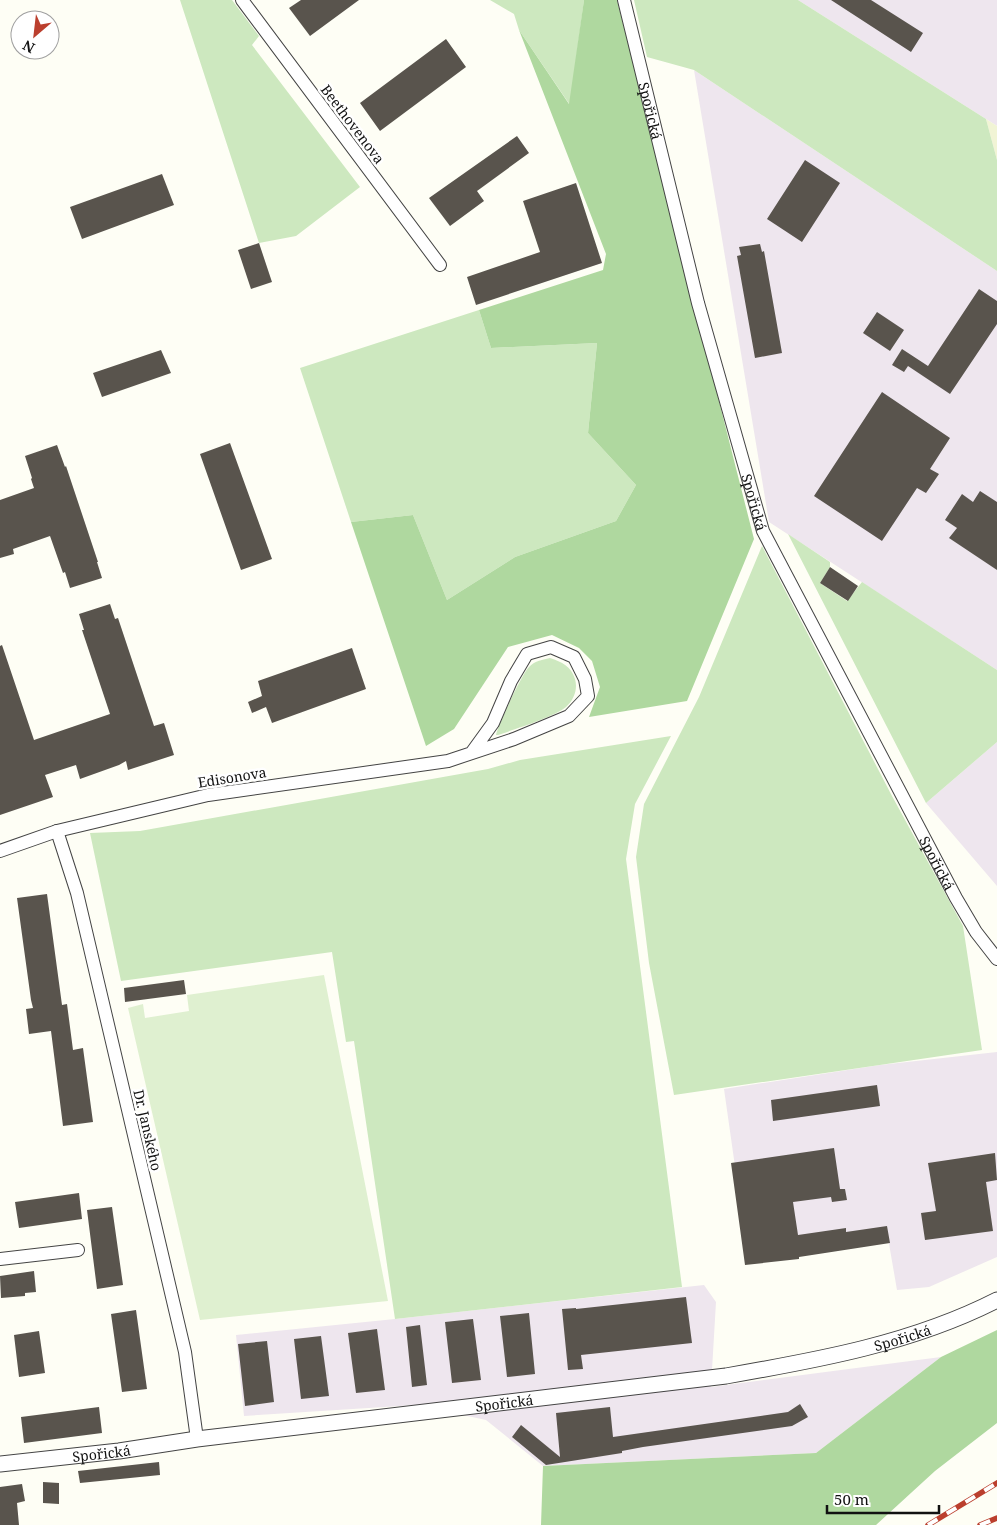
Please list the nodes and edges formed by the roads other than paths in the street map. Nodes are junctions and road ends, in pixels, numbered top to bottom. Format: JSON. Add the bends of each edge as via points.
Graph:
{"nodes":[{"id":1,"x":242,"y":0,"type":"edge"},
{"id":2,"x":624,"y":0,"type":"edge"},
{"id":3,"x":440,"y":265,"type":"dead end"},
{"id":4,"x":472,"y":752,"type":"junction"},
{"id":5,"x":57,"y":831,"type":"junction"},
{"id":6,"x":0,"y":851,"type":"edge"},
{"id":7,"x":997,"y":959,"type":"edge"},
{"id":8,"x":78,"y":1250,"type":"dead end"},
{"id":9,"x":0,"y":1259,"type":"edge"},
{"id":10,"x":997,"y":1300,"type":"edge"},
{"id":11,"x":197,"y":1438,"type":"junction"},
{"id":12,"x":0,"y":1462,"type":"edge"}],
"edges":[{"from":1,"to":3,"type":"street","name":"Beethovenova"},
{"from":2,"to":7,"type":"street","name":"Spořická","via":[[698,303],[763,532],[956,898]]},
{"from":4,"to":4,"type":"street","name":"Edisonova","via":[[569,716],[588,696],[586,679],[574,657],[551,647],[527,654],[511,681],[493,724]]},
{"from":4,"to":5,"type":"street","name":"Edisonova","via":[[448,761],[208,795]]},
{"from":5,"to":6,"type":"street","name":"Edisonova"},
{"from":5,"to":11,"type":"street","name":"Dr. Janského","via":[[77,893],[183,1343]]},
{"from":8,"to":9,"type":"street"},
{"from":10,"to":11,"type":"street","name":"Spořická","via":[[902,1338],[726,1376]]},
{"from":11,"to":12,"type":"street","name":"Spořická","via":[[119,1451]]}]}
